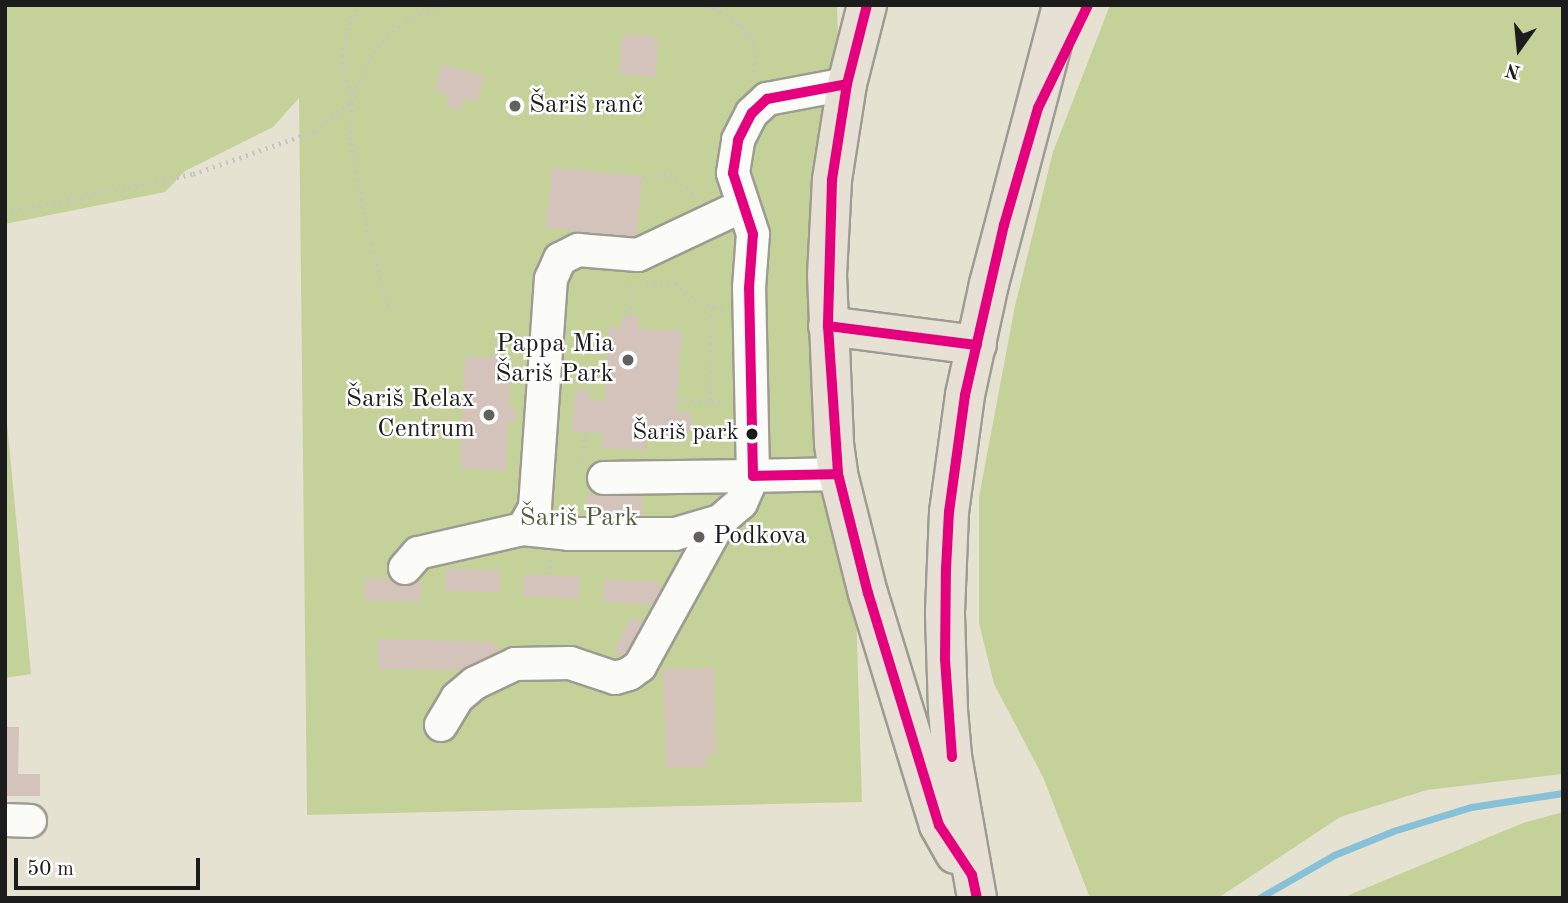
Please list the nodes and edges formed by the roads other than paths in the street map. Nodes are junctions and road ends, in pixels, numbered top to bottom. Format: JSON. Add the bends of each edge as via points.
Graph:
{"nodes":[{"id":1,"x":867,"y":5,"type":"edge"},
{"id":2,"x":1062,"y":5,"type":"edge"},
{"id":3,"x":1088,"y":5,"type":"edge"},
{"id":4,"x":847,"y":85,"type":"junction"},
{"id":5,"x":1038,"y":108,"type":"junction"},
{"id":6,"x":732,"y":211,"type":"junction"},
{"id":7,"x":828,"y":326,"type":"junction"},
{"id":8,"x":977,"y":345,"type":"junction"},
{"id":9,"x":838,"y":474,"type":"junction"},
{"id":10,"x":753,"y":476,"type":"junction"},
{"id":11,"x":604,"y":478,"type":"dead end"},
{"id":12,"x":720,"y":521,"type":"junction"},
{"id":13,"x":523,"y":529,"type":"junction"},
{"id":14,"x":405,"y":568,"type":"dead end"},
{"id":15,"x":441,"y":725,"type":"dead end"},
{"id":16,"x":975,"y":886,"type":"edge"}],
"edges":[{"from":1,"to":4,"type":"main road"},
{"from":2,"to":5,"type":"main road"},
{"from":3,"to":5,"type":"main road"},
{"from":4,"to":6,"type":"lane","via":[[767,99],[752,113],[738,140]]},
{"from":4,"to":7,"type":"main road","via":[[832,180]]},
{"from":5,"to":8,"type":"main road","via":[[1004,225]]},
{"from":6,"to":10,"type":"lane","via":[[753,234],[749,313]]},
{"from":6,"to":13,"type":"lane","via":[[638,255],[578,250],[560,259],[551,279],[535,507]]},
{"from":7,"to":8,"type":"main road"},
{"from":7,"to":9,"type":"main road"},
{"from":8,"to":16,"type":"main road","via":[[949,512],[945,612],[952,756]]},
{"from":9,"to":10,"type":"lane"},
{"from":9,"to":16,"type":"main road","via":[[868,593],[939,825]]},
{"from":10,"to":11,"type":"lane"},
{"from":10,"to":12,"type":"lane","via":[[741,503]]},
{"from":12,"to":13,"type":"lane","via":[[675,534]]},
{"from":12,"to":15,"type":"lane","via":[[640,666],[615,678],[570,663],[515,664],[475,683],[457,698]]},
{"from":13,"to":14,"type":"lane","via":[[418,553]]}]}
